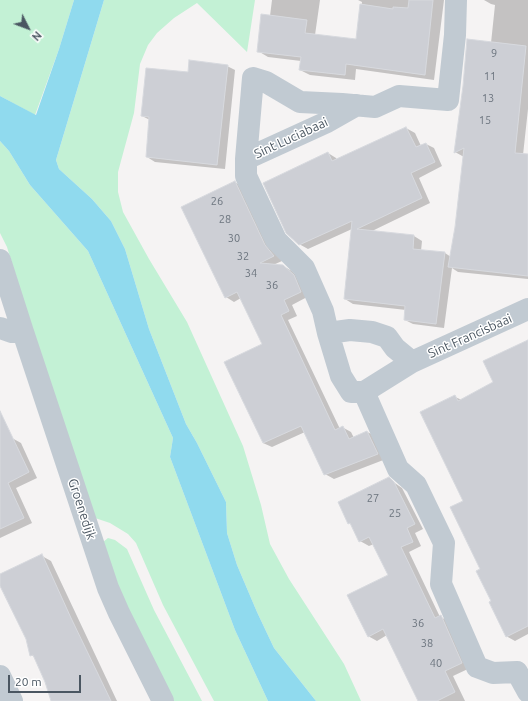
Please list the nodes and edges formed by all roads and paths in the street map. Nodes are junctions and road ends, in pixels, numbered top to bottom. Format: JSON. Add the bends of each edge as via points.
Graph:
{"nodes":[{"id":1,"x":456,"y":0,"type":"edge"},
{"id":2,"x":357,"y":105,"type":"junction"},
{"id":3,"x":246,"y":159,"type":"junction"},
{"id":4,"x":0,"y":260,"type":"edge"},
{"id":5,"x":528,"y":310,"type":"edge"},
{"id":6,"x":0,"y":328,"type":"edge"},
{"id":7,"x":23,"y":332,"type":"junction"},
{"id":8,"x":328,"y":333,"type":"junction"},
{"id":9,"x":412,"y":362,"type":"junction"},
{"id":10,"x":364,"y":392,"type":"junction"},
{"id":11,"x":523,"y":669,"type":"edge"},
{"id":12,"x":0,"y":676,"type":"edge"},
{"id":13,"x":528,"y":692,"type":"edge"},
{"id":14,"x":12,"y":701,"type":"edge"},
{"id":15,"x":163,"y":701,"type":"edge"}],
"edges":[{"from":1,"to":2,"type":"street","name":"Sint Luciabaai","via":[[448,100],[398,96],[375,107]]},
{"from":2,"to":3,"type":"street","name":"Sint Luciabaai","via":[[328,122]]},
{"from":2,"to":3,"type":"street","name":"Sint Luciabaai","via":[[300,102],[266,82],[253,78]]},
{"from":3,"to":8,"type":"street","via":[[246,176],[276,240],[304,268],[323,311]]},
{"from":4,"to":7,"type":"street","name":"Groenedijk"},
{"from":5,"to":9,"type":"street","name":"Sint Francisbaai"},
{"from":6,"to":7,"type":"street"},
{"from":7,"to":15,"type":"street","name":"Groenedijk","via":[[108,588]]},
{"from":8,"to":9,"type":"street","name":"Sint Francisbaai","via":[[350,330],[372,332],[387,337],[395,348]]},
{"from":8,"to":10,"type":"street","via":[[341,376],[351,392]]},
{"from":9,"to":10,"type":"street","name":"Sint Francisbaai"},
{"from":10,"to":11,"type":"street","via":[[398,469],[416,485],[444,543],[441,584],[477,667],[493,673]]},
{"from":11,"to":13,"type":"street"},
{"from":12,"to":14,"type":"street"}]}
